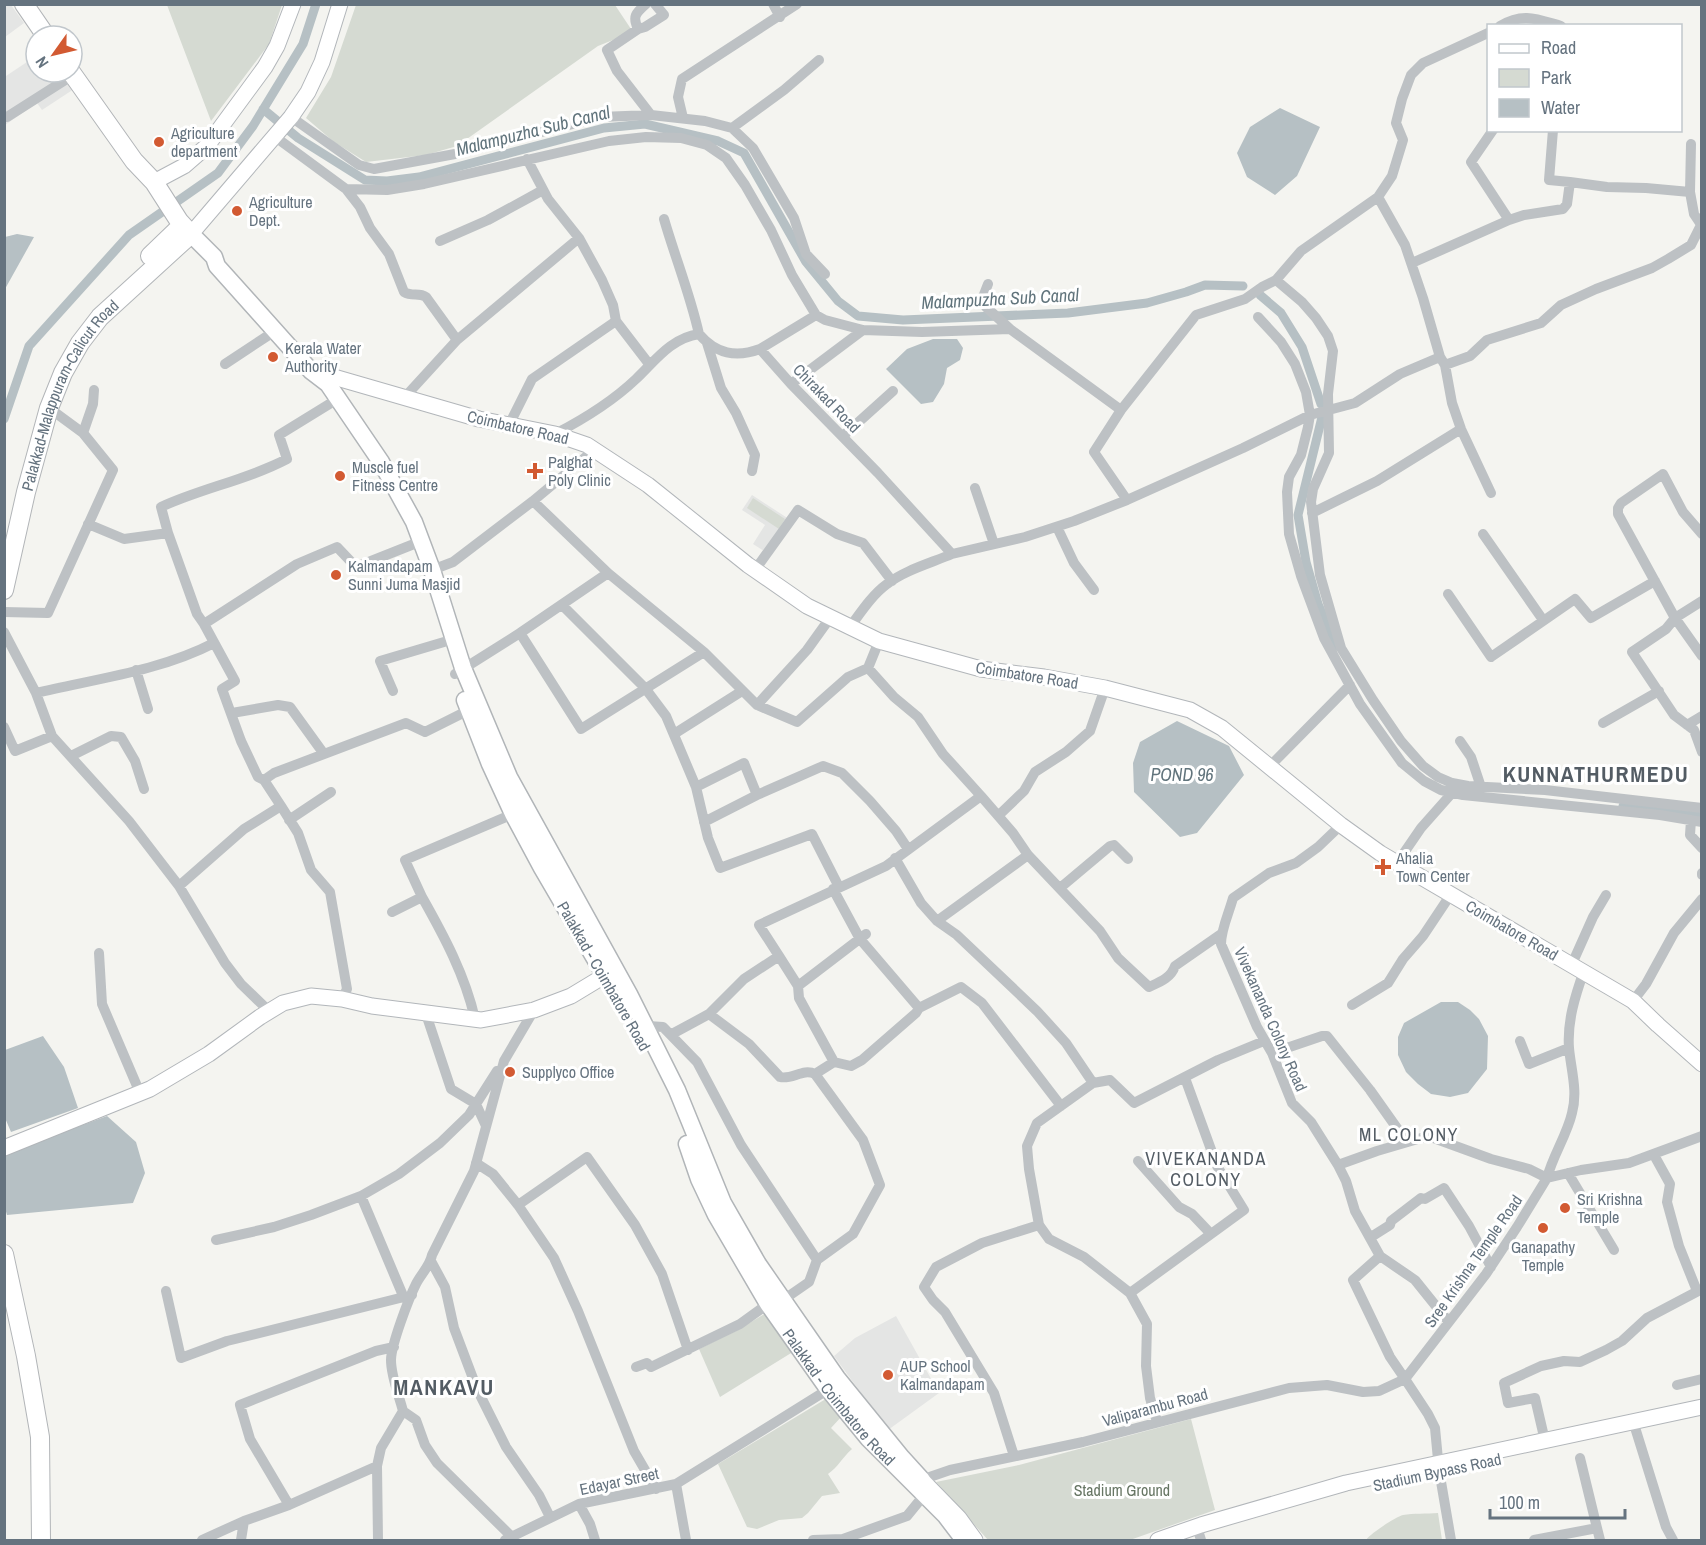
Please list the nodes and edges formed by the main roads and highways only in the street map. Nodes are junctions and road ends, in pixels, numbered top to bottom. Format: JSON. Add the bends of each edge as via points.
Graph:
{"nodes":[{"id":1,"x":24,"y":4,"type":"edge"},
{"id":2,"x":38,"y":24,"type":"edge"},
{"id":3,"x":80,"y":84,"type":"edge"},
{"id":4,"x":181,"y":230,"type":"junction"},
{"id":5,"x":81,"y":333,"type":"junction"},
{"id":6,"x":310,"y":371,"type":"junction"},
{"id":7,"x":4,"y":544,"type":"edge"},
{"id":8,"x":4,"y":590,"type":"edge"},
{"id":9,"x":459,"y":671,"type":"junction"},
{"id":10,"x":496,"y":762,"type":"junction"},
{"id":11,"x":610,"y":973,"type":"junction"},
{"id":12,"x":4,"y":1254,"type":"edge"},
{"id":13,"x":4,"y":1299,"type":"edge"},
{"id":14,"x":30,"y":1540,"type":"edge"},
{"id":15,"x":41,"y":1540,"type":"edge"},
{"id":16,"x":964,"y":1540,"type":"edge"}],
"edges":[{"from":1,"to":2,"type":"highway"},
{"from":3,"to":4,"type":"highway","name":"Palakkad - Coimbatore Road"},
{"from":4,"to":5,"type":"highway","name":"Palakkad-Malappuram-Calicut Road"},
{"from":4,"to":6,"type":"main road","name":"Palakkad - Coimbatore Road","via":[[214,257],[217,266]]},
{"from":5,"to":7,"type":"highway","name":"Palakkad-Malappuram-Calicut Road","via":[[67,342],[53,370],[28,446]]},
{"from":5,"to":8,"type":"highway","name":"Palakkad-Malappuram-Calicut Road","via":[[50,408]]},
{"from":6,"to":9,"type":"main road","name":"Palakkad - Coimbatore Road","via":[[414,544],[444,642]]},
{"from":6,"to":9,"type":"main road","name":"Palakkad - Coimbatore Road","via":[[328,384],[381,462],[414,522],[432,570]]},
{"from":9,"to":10,"type":"main road","name":"Palakkad - Coimbatore Road"},
{"from":9,"to":10,"type":"main road","name":"Palakkad - Coimbatore Road","via":[[469,710]]},
{"from":10,"to":11,"type":"main road","name":"Palakkad - Coimbatore Road","via":[[509,777]]},
{"from":10,"to":11,"type":"main road","name":"Palakkad - Coimbatore Road","via":[[513,814]]},
{"from":11,"to":16,"type":"main road","name":"Palakkad - Coimbatore Road","via":[[677,1090],[723,1203],[777,1300],[834,1385],[902,1458],[919,1486]]},
{"from":12,"to":15,"type":"highway","via":[[40,1437]]},
{"from":13,"to":14,"type":"highway","via":[[30,1436]]}]}
